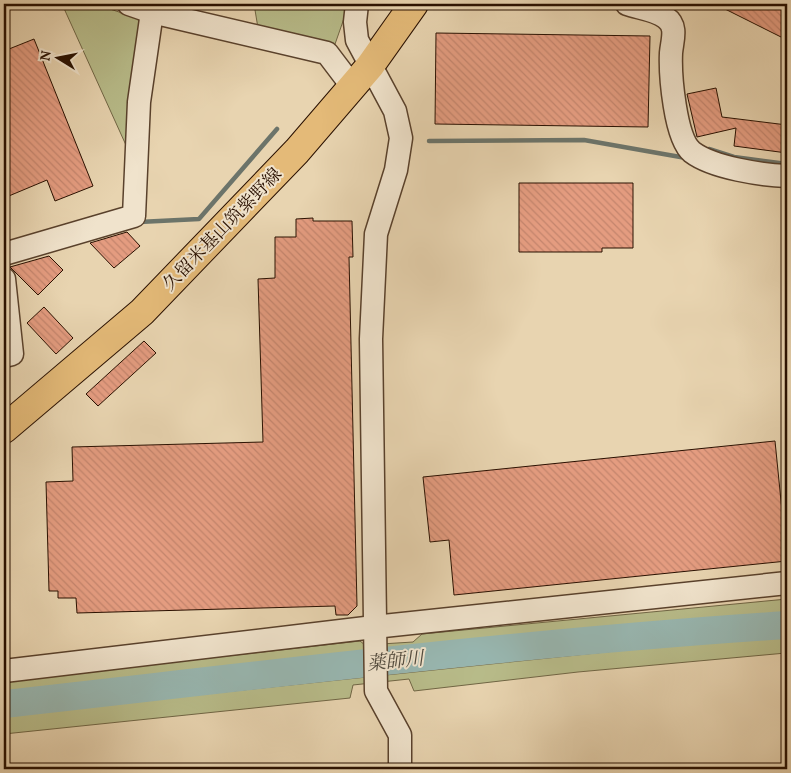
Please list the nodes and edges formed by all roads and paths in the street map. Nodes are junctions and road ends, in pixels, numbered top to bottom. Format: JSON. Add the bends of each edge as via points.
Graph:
{"nodes":[{"id":1,"x":129,"y":4,"type":"edge"},
{"id":2,"x":357,"y":4,"type":"edge"},
{"id":3,"x":414,"y":4,"type":"edge"},
{"id":4,"x":627,"y":4,"type":"edge"},
{"id":5,"x":152,"y":12,"type":"junction"},
{"id":6,"x":370,"y":66,"type":"junction"},
{"id":7,"x":352,"y":86,"type":"junction"},
{"id":8,"x":787,"y":176,"type":"edge"},
{"id":9,"x":4,"y":254,"type":"edge"},
{"id":10,"x":4,"y":279,"type":"edge"},
{"id":11,"x":4,"y":356,"type":"edge"},
{"id":12,"x":4,"y":429,"type":"edge"},
{"id":13,"x":787,"y":583,"type":"edge"},
{"id":14,"x":374,"y":627,"type":"junction"},
{"id":15,"x":4,"y":671,"type":"edge"},
{"id":16,"x":400,"y":769,"type":"edge"}],
"edges":[{"from":1,"to":5,"type":"street"},
{"from":2,"to":6,"type":"street","via":[[358,40]]},
{"from":3,"to":6,"type":"main road","name":"久留米基山筑紫野線"},
{"from":4,"to":8,"type":"street","via":[[666,18],[674,28],[671,81],[683,141],[698,155],[760,175]]},
{"from":5,"to":7,"type":"street","via":[[327,53]]},
{"from":5,"to":9,"type":"street","via":[[139,102],[134,216]]},
{"from":6,"to":7,"type":"main road","name":"久留米基山筑紫野線"},
{"from":6,"to":14,"type":"street","via":[[394,111],[401,138],[396,170],[376,234],[371,339]]},
{"from":7,"to":12,"type":"main road","name":"久留米基山筑紫野線","via":[[297,151],[142,312]]},
{"from":10,"to":11,"type":"street","via":[[12,354]]},
{"from":13,"to":14,"type":"street"},
{"from":14,"to":15,"type":"street"},
{"from":14,"to":16,"type":"street","via":[[376,691],[400,735]]}]}
